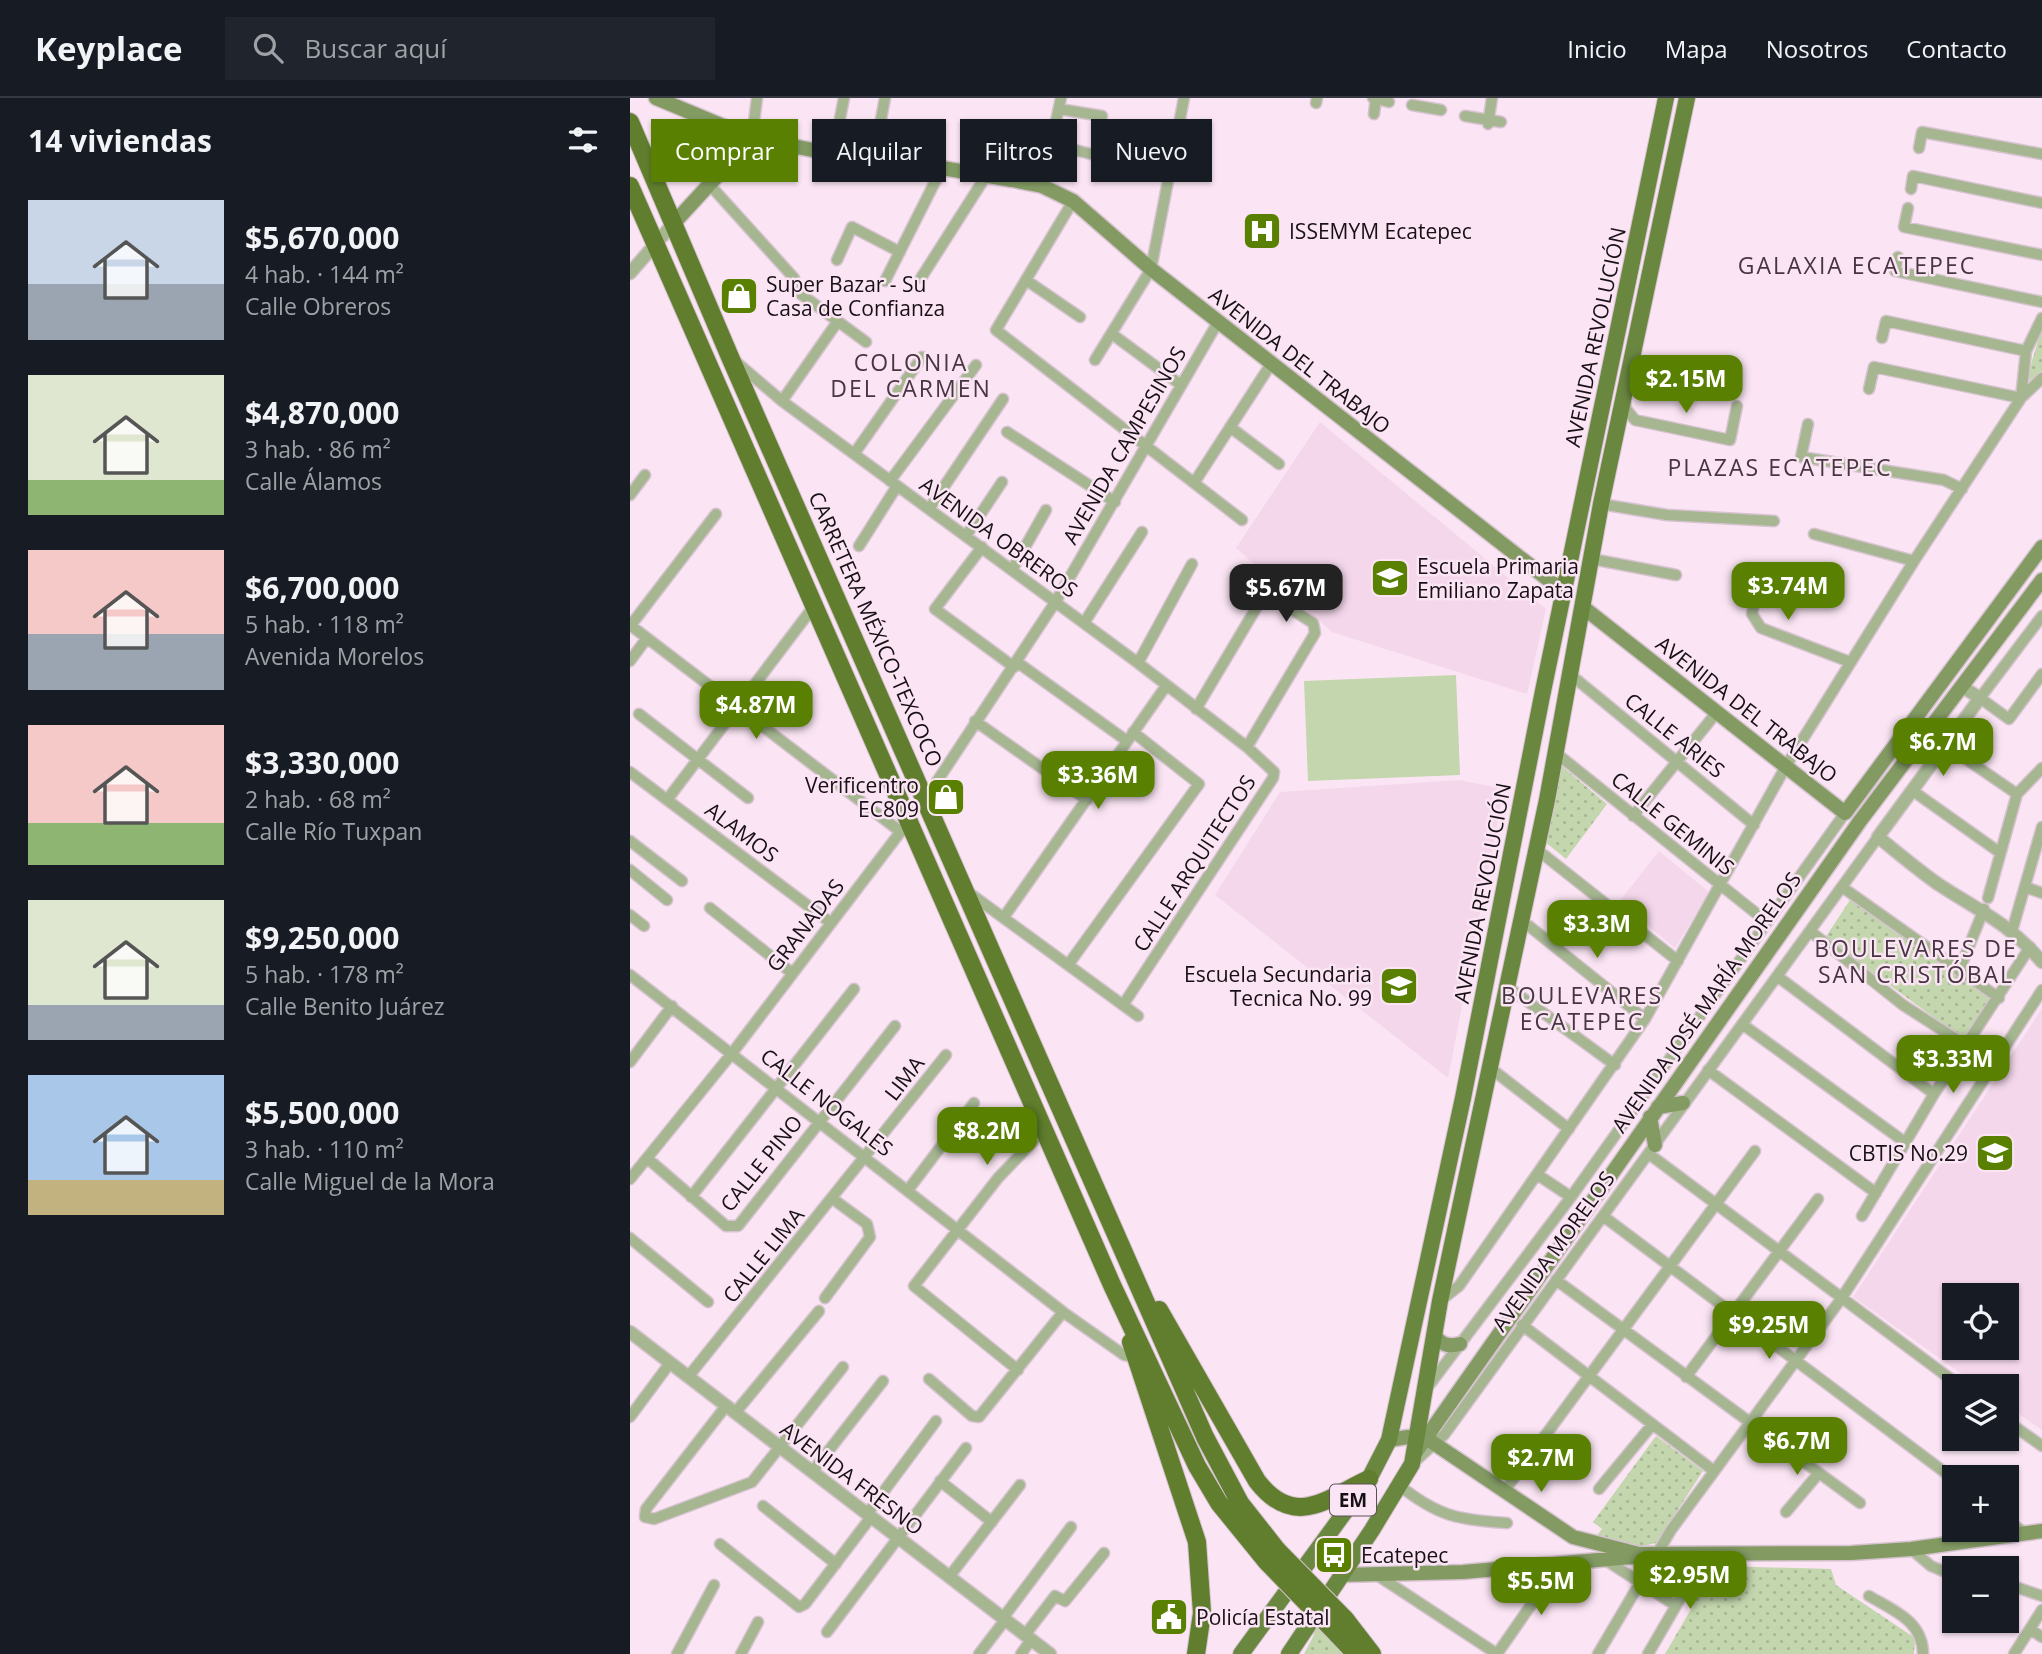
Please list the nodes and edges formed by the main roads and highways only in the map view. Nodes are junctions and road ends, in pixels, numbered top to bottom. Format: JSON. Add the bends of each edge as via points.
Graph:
{"nodes":[{"id":1,"x":656,"y":98,"type":"edge"},
{"id":2,"x":1666,"y":98,"type":"edge"},
{"id":3,"x":1687,"y":98,"type":"edge"},
{"id":4,"x":706,"y":119,"type":"edge"},
{"id":5,"x":630,"y":121,"type":"edge"},
{"id":6,"x":798,"y":147,"type":"edge"},
{"id":7,"x":711,"y":182,"type":"edge"},
{"id":8,"x":630,"y":186,"type":"edge"},
{"id":9,"x":673,"y":224,"type":"junction"},
{"id":10,"x":2042,"y":547,"type":"edge"},
{"id":11,"x":2042,"y":580,"type":"edge"},
{"id":12,"x":1564,"y":592,"type":"junction"},
{"id":13,"x":1584,"y":608,"type":"junction"},
{"id":14,"x":1880,"y":767,"type":"junction"},
{"id":15,"x":1845,"y":813,"type":"joint"},
{"id":16,"x":1860,"y":821,"type":"junction"},
{"id":17,"x":1683,"y":1103,"type":"road end"},
{"id":18,"x":1654,"y":1112,"type":"junction"},
{"id":19,"x":1652,"y":1150,"type":"road end"},
{"id":20,"x":1132,"y":1270,"type":"junction"},
{"id":21,"x":1112,"y":1285,"type":"junction"},
{"id":22,"x":1434,"y":1335,"type":"junction"},
{"id":23,"x":1460,"y":1344,"type":"road end"},
{"id":24,"x":1389,"y":1440,"type":"junction"},
{"id":25,"x":1425,"y":1440,"type":"junction"},
{"id":26,"x":1369,"y":1479,"type":"junction"},
{"id":27,"x":2042,"y":1531,"type":"edge"},
{"id":28,"x":1573,"y":1537,"type":"junction"},
{"id":29,"x":1639,"y":1555,"type":"junction"},
{"id":30,"x":1272,"y":1556,"type":"junction"},
{"id":31,"x":1560,"y":1562,"type":"junction"},
{"id":32,"x":1340,"y":1575,"type":"junction"},
{"id":33,"x":1341,"y":1626,"type":"junction"},
{"id":34,"x":1195,"y":1651,"type":"edge"},
{"id":35,"x":1241,"y":1654,"type":"edge"},
{"id":36,"x":1289,"y":1654,"type":"edge"},
{"id":37,"x":1356,"y":1654,"type":"edge"},
{"id":38,"x":1372,"y":1654,"type":"edge"}],
"edges":[{"from":1,"to":4,"type":"main road","name":"AVENIDA DEL TRABAJO"},
{"from":2,"to":12,"type":"main road","name":"AVENIDA REVOLUCIÓN","number":"EM"},
{"from":3,"to":13,"type":"main road","name":"AVENIDA REVOLUCIÓN","number":"EM","via":[[1601,504]]},
{"from":5,"to":9,"type":"highway","name":"CARRETERA MÉXICO-TEXCOCO"},
{"from":6,"to":12,"type":"main road","name":"AVENIDA DEL TRABAJO","via":[[1042,186],[1073,201],[1151,269]]},
{"from":7,"to":9,"type":"main road"},
{"from":8,"to":21,"type":"highway","via":[[814,606],[904,827]]},
{"from":9,"to":20,"type":"highway","name":"CARRETERA MÉXICO-TEXCOCO"},
{"from":10,"to":14,"type":"main road","name":"AVENIDA JOSÉ MARÍA MORELOS"},
{"from":11,"to":16,"type":"main road","name":"AVENIDA JOSÉ MARÍA MORELOS"},
{"from":12,"to":24,"type":"main road","name":"AVENIDA REVOLUCIÓN","number":"EM"},
{"from":13,"to":15,"type":"main road","name":"AVENIDA DEL TRABAJO"},
{"from":13,"to":22,"type":"main road","name":"AVENIDA REVOLUCIÓN","number":"EM"},
{"from":14,"to":15,"type":"main road","name":"AVENIDA JOSÉ MARÍA MORELOS"},
{"from":14,"to":16,"type":"main road"},
{"from":16,"to":18,"type":"main road","name":"AVENIDA JOSÉ MARÍA MORELOS"},
{"from":17,"to":18,"type":"main road"},
{"from":18,"to":19,"type":"main road"},
{"from":18,"to":25,"type":"main road","name":"AVENIDA JOSÉ MARÍA MORELOS"},
{"from":20,"to":26,"type":"highway","via":[[1171,1327],[1257,1481],[1271,1496],[1286,1505],[1310,1507]]},
{"from":20,"to":30,"type":"highway","via":[[1211,1448]]},
{"from":21,"to":30,"type":"highway","via":[[1197,1466],[1219,1503]]},
{"from":21,"to":34,"type":"highway","via":[[1197,1542],[1202,1581]]},
{"from":22,"to":23,"type":"main road","via":[[1449,1347]]},
{"from":22,"to":25,"type":"main road","name":"AVENIDA REVOLUCIÓN","number":"EM","via":[[1424,1392]]},
{"from":24,"to":25,"type":"main road"},
{"from":24,"to":26,"type":"main road","name":"AVENIDA REVOLUCIÓN","number":"EM"},
{"from":25,"to":28,"type":"main road"},
{"from":25,"to":32,"type":"main road","name":"AVENIDA REVOLUCIÓN","number":"EM"},
{"from":26,"to":35,"type":"main road","name":"AVENIDA REVOLUCIÓN","number":"EM"},
{"from":27,"to":29,"type":"main road","via":[[1911,1549]]},
{"from":28,"to":29,"type":"main road"},
{"from":28,"to":31,"type":"main road"},
{"from":29,"to":31,"type":"main road"},
{"from":30,"to":33,"type":"highway","bridge":true},
{"from":31,"to":32,"type":"main road","via":[[1463,1572]]},
{"from":32,"to":36,"type":"main road","name":"AVENIDA REVOLUCIÓN","number":"EM"},
{"from":33,"to":37,"type":"highway"},
{"from":33,"to":38,"type":"highway"}]}
